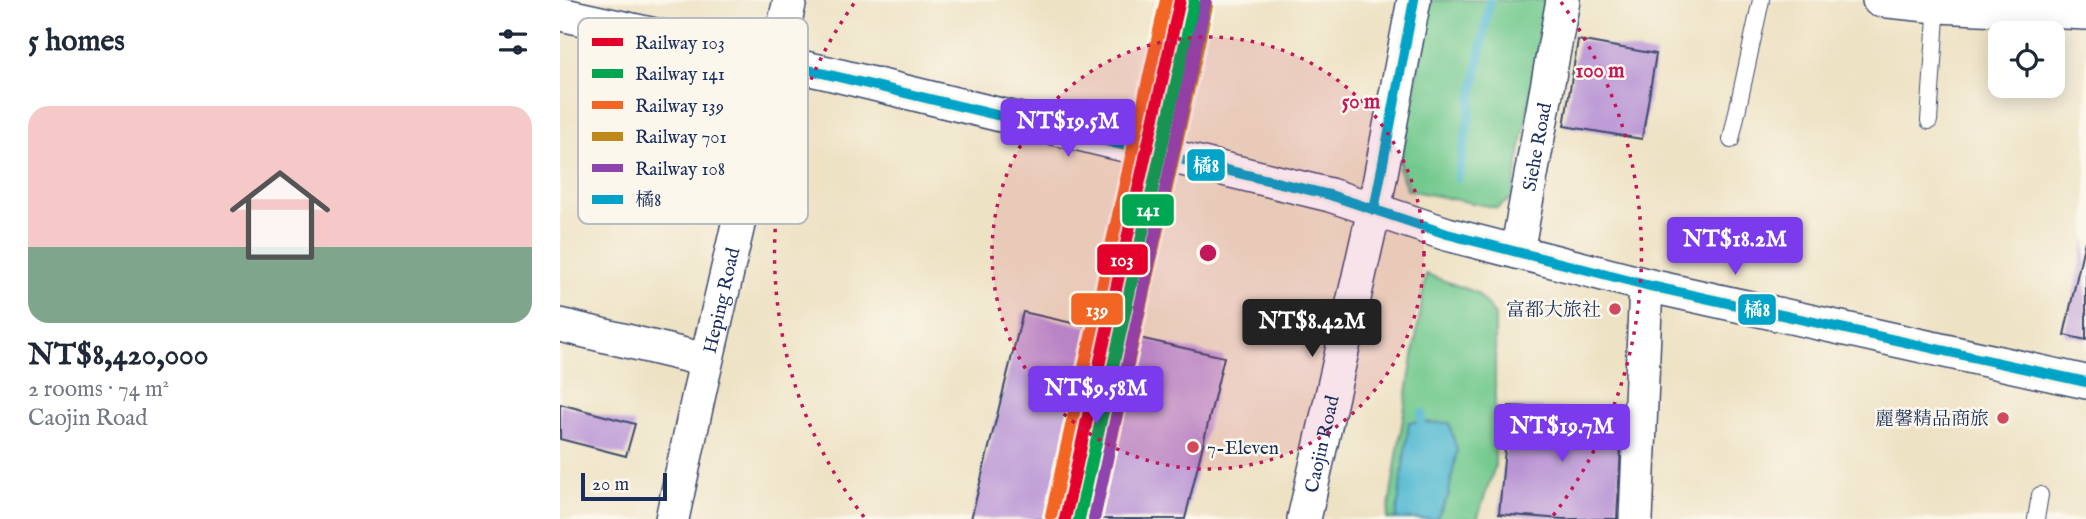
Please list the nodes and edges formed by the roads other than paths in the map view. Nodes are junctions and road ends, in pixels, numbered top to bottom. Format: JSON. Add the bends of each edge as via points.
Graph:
{"nodes":[{"id":1,"x":790,"y":0,"type":"edge"},
{"id":2,"x":1414,"y":0,"type":"edge"},
{"id":3,"x":1563,"y":0,"type":"edge"},
{"id":4,"x":1761,"y":0,"type":"edge"},
{"id":5,"x":1879,"y":0,"type":"edge"},
{"id":6,"x":1937,"y":3,"type":"edge"},
{"id":7,"x":2077,"y":8,"type":"edge"},
{"id":8,"x":560,"y":14,"type":"edge"},
{"id":9,"x":578,"y":18,"type":"edge"},
{"id":10,"x":786,"y":18,"type":"edge"},
{"id":11,"x":808,"y":70,"type":"edge"},
{"id":12,"x":1929,"y":121,"type":"dead end"},
{"id":13,"x":1731,"y":140,"type":"dead end"},
{"id":14,"x":1374,"y":210,"type":"junction"},
{"id":15,"x":738,"y":224,"type":"edge"},
{"id":16,"x":1517,"y":252,"type":"junction"},
{"id":17,"x":1646,"y":285,"type":"junction"},
{"id":18,"x":560,"y":325,"type":"edge"},
{"id":19,"x":706,"y":360,"type":"junction"},
{"id":20,"x":2086,"y":382,"type":"edge"},
{"id":21,"x":2040,"y":495,"type":"dead end"},
{"id":22,"x":672,"y":519,"type":"edge"},
{"id":23,"x":1304,"y":519,"type":"edge"},
{"id":24,"x":1636,"y":519,"type":"edge"},
{"id":25,"x":2036,"y":519,"type":"edge"}],
"edges":[{"from":1,"to":10,"type":"street","name":"Heping Road"},
{"from":2,"to":14,"type":"street","name":"Caojin Road"},
{"from":3,"to":16,"type":"street","name":"Siehe Road"},
{"from":4,"to":13,"type":"lane"},
{"from":5,"to":6,"type":"street"},
{"from":6,"to":7,"type":"street"},
{"from":6,"to":12,"type":"lane"},
{"from":8,"to":9,"type":"street"},
{"from":11,"to":14,"type":"street","via":[[1330,195]]},
{"from":14,"to":16,"type":"street"},
{"from":14,"to":23,"type":"street","name":"Caojin Road"},
{"from":15,"to":19,"type":"street","name":"Heping Road"},
{"from":16,"to":17,"type":"street"},
{"from":17,"to":20,"type":"street"},
{"from":17,"to":24,"type":"street"},
{"from":18,"to":19,"type":"street"},
{"from":19,"to":22,"type":"street","name":"Heping Road"},
{"from":21,"to":25,"type":"lane"}]}
